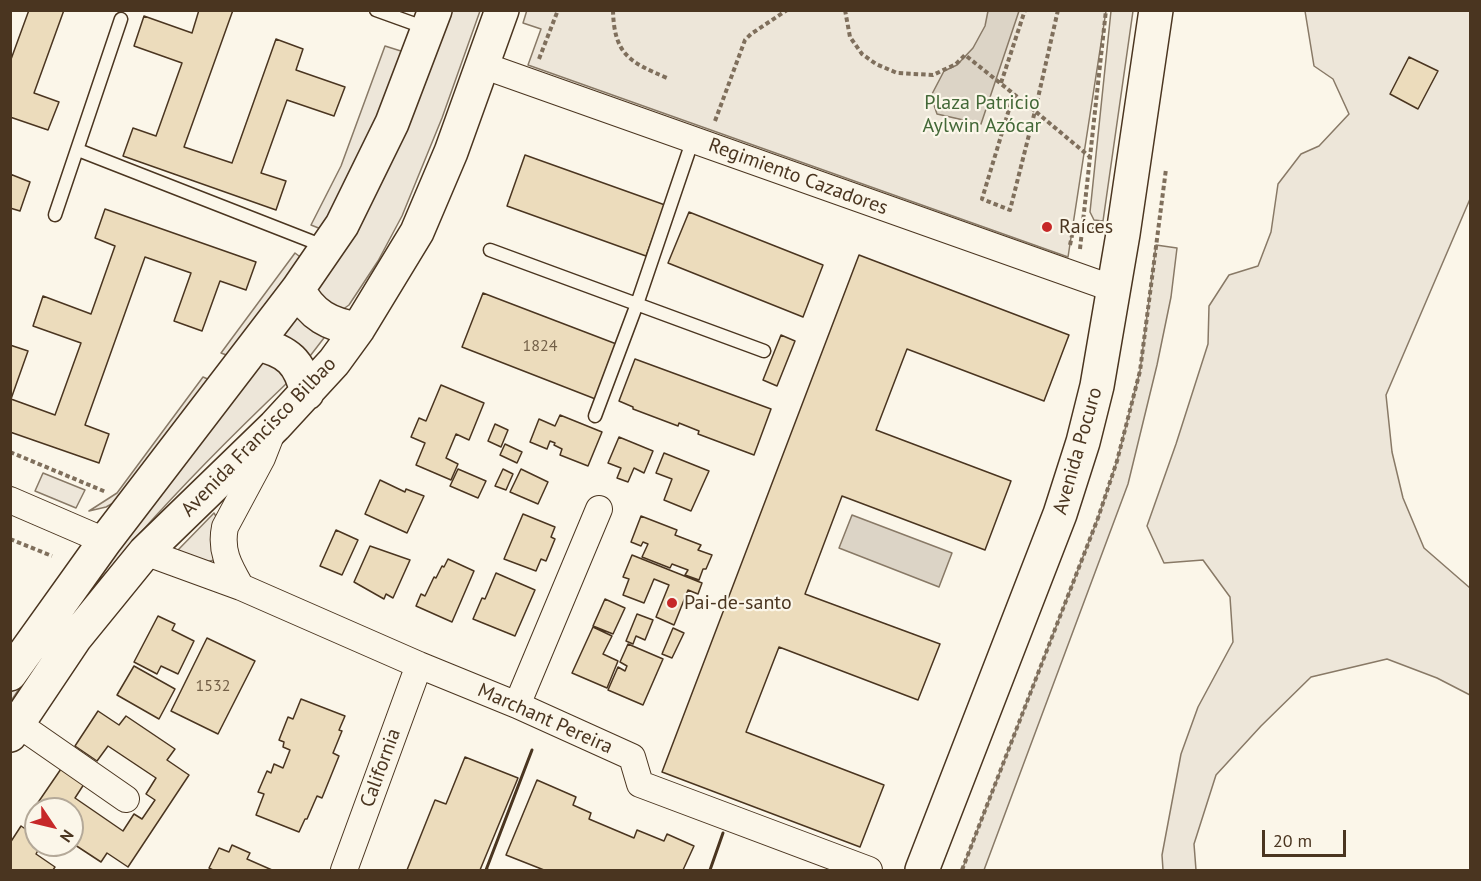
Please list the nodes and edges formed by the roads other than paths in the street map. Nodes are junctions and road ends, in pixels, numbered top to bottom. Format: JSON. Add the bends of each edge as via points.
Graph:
{"nodes":[{"id":1,"x":376,"y":10,"type":"edge"},
{"id":2,"x":502,"y":10,"type":"edge"},
{"id":3,"x":1156,"y":10,"type":"edge"},
{"id":4,"x":122,"y":19,"type":"dead end"},
{"id":5,"x":431,"y":20,"type":"edge"},
{"id":6,"x":482,"y":65,"type":"junction"},
{"id":7,"x":700,"y":142,"type":"junction"},
{"id":8,"x":78,"y":150,"type":"junction"},
{"id":9,"x":55,"y":215,"type":"dead end"},
{"id":10,"x":327,"y":247,"type":"junction"},
{"id":11,"x":490,"y":250,"type":"dead end"},
{"id":12,"x":298,"y":289,"type":"junction"},
{"id":13,"x":1114,"y":289,"type":"junction"},
{"id":14,"x":637,"y":304,"type":"junction"},
{"id":15,"x":358,"y":329,"type":"junction"},
{"id":16,"x":257,"y":344,"type":"junction"},
{"id":17,"x":764,"y":351,"type":"dead end"},
{"id":18,"x":307,"y":393,"type":"junction"},
{"id":19,"x":595,"y":416,"type":"dead end"},
{"id":20,"x":275,"y":426,"type":"junction"},
{"id":21,"x":10,"y":500,"type":"edge"},
{"id":22,"x":599,"y":509,"type":"dead end"},
{"id":23,"x":105,"y":541,"type":"junction"},
{"id":24,"x":145,"y":552,"type":"junction"},
{"id":25,"x":241,"y":587,"type":"junction"},
{"id":26,"x":419,"y":665,"type":"junction"},
{"id":27,"x":10,"y":674,"type":"edge"},
{"id":28,"x":517,"y":705,"type":"junction"},
{"id":29,"x":14,"y":730,"type":"edge"},
{"id":30,"x":126,"y":799,"type":"dead end"},
{"id":31,"x":344,"y":870,"type":"edge"},
{"id":32,"x":869,"y":870,"type":"edge"},
{"id":33,"x":922,"y":870,"type":"edge"}],
"edges":[{"from":1,"to":5,"type":"lane"},
{"from":2,"to":6,"type":"main road","name":"Avenida Francisco Bilbao"},
{"from":3,"to":13,"type":"main road","name":"Avenida Pocuro"},
{"from":4,"to":8,"type":"lane"},
{"from":5,"to":10,"type":"main road","via":[[381,147]]},
{"from":6,"to":7,"type":"street","name":"Regimiento Cazadores"},
{"from":6,"to":15,"type":"main road","name":"Avenida Francisco Bilbao","via":[[417,232]]},
{"from":7,"to":13,"type":"street","name":"Regimiento Cazadores"},
{"from":7,"to":14,"type":"lane"},
{"from":8,"to":9,"type":"lane"},
{"from":8,"to":10,"type":"lane"},
{"from":10,"to":12,"type":"main road"},
{"from":11,"to":14,"type":"lane"},
{"from":12,"to":15,"type":"main road","via":[[322,318]]},
{"from":12,"to":16,"type":"main road"},
{"from":13,"to":33,"type":"main road","name":"Avenida Pocuro","via":[[1097,386],[1071,482]]},
{"from":14,"to":17,"type":"lane"},
{"from":14,"to":19,"type":"lane"},
{"from":15,"to":18,"type":"main road","name":"Avenida Francisco Bilbao"},
{"from":16,"to":18,"type":"main road","via":[[289,356],[299,369]]},
{"from":16,"to":23,"type":"main road"},
{"from":18,"to":20,"type":"main road","name":"Avenida Francisco Bilbao"},
{"from":20,"to":24,"type":"main road","name":"Avenida Francisco Bilbao"},
{"from":20,"to":25,"type":"street","via":[[225,526],[223,551]]},
{"from":21,"to":23,"type":"street"},
{"from":22,"to":28,"type":"street"},
{"from":23,"to":27,"type":"main road"},
{"from":24,"to":25,"type":"street","name":"Marchant Pereira"},
{"from":24,"to":29,"type":"main road","name":"Avenida Francisco Bilbao","via":[[75,638]]},
{"from":25,"to":26,"type":"street","name":"Marchant Pereira"},
{"from":26,"to":28,"type":"street","name":"Marchant Pereira"},
{"from":26,"to":31,"type":"street","name":"California"},
{"from":28,"to":32,"type":"street","name":"Marchant Pereira","via":[[632,757],[640,784]]},
{"from":29,"to":30,"type":"street"}]}
